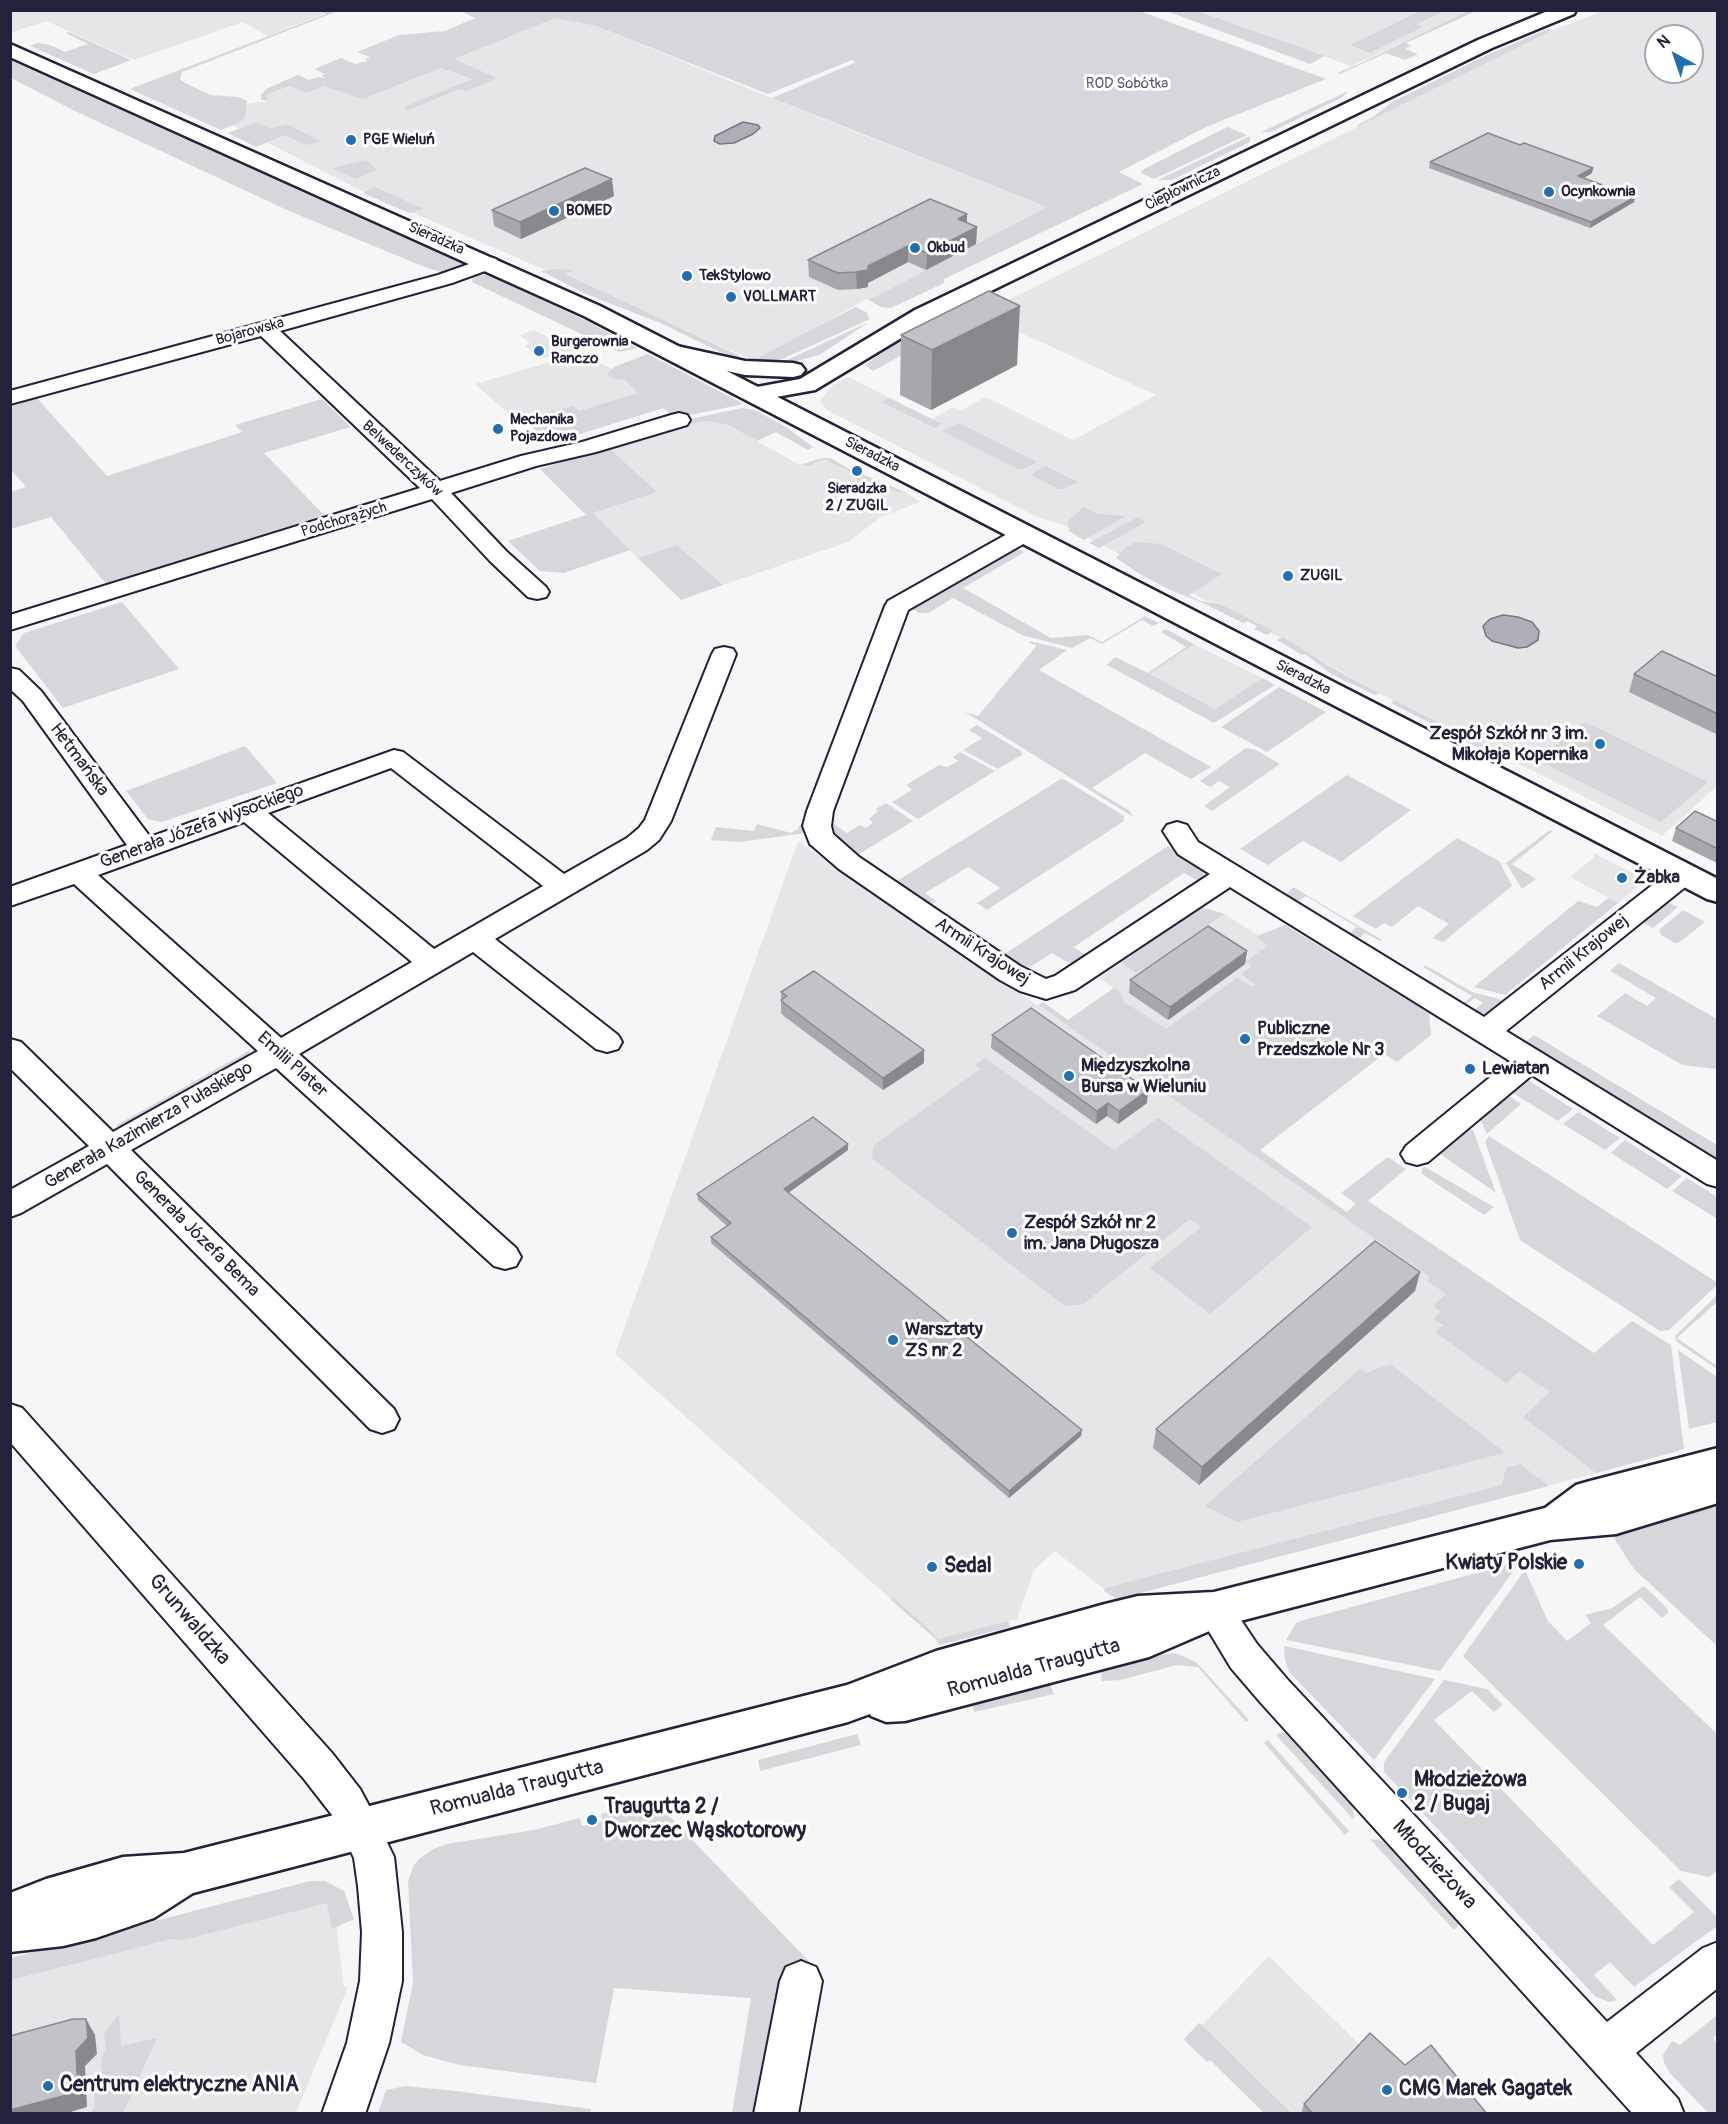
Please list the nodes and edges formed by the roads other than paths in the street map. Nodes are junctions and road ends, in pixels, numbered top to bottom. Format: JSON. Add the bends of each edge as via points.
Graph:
{"nodes":[{"id":1,"x":1542,"y":10,"type":"edge"},
{"id":2,"x":1567,"y":10,"type":"edge"},
{"id":3,"x":10,"y":50,"type":"edge"},
{"id":4,"x":489,"y":263,"type":"junction"},
{"id":5,"x":265,"y":328,"type":"junction"},
{"id":6,"x":672,"y":352,"type":"junction"},
{"id":7,"x":800,"y":377,"type":"junction"},
{"id":8,"x":754,"y":394,"type":"junction"},
{"id":9,"x":10,"y":398,"type":"edge"},
{"id":10,"x":678,"y":420,"type":"dead end"},
{"id":11,"x":806,"y":422,"type":"junction"},
{"id":12,"x":436,"y":490,"type":"junction"},
{"id":13,"x":1024,"y":534,"type":"junction"},
{"id":14,"x":537,"y":592,"type":"dead end"},
{"id":15,"x":10,"y":623,"type":"edge"},
{"id":16,"x":724,"y":654,"type":"dead end"},
{"id":17,"x":10,"y":675,"type":"edge"},
{"id":18,"x":248,"y":811,"type":"junction"},
{"id":19,"x":1177,"y":831,"type":"dead end"},
{"id":20,"x":144,"y":848,"type":"junction"},
{"id":21,"x":78,"y":872,"type":"junction"},
{"id":22,"x":1230,"y":874,"type":"junction"},
{"id":23,"x":1684,"y":874,"type":"junction"},
{"id":24,"x":562,"y":887,"type":"junction"},
{"id":25,"x":1718,"y":892,"type":"edge"},
{"id":26,"x":10,"y":897,"type":"edge"},
{"id":27,"x":474,"y":938,"type":"junction"},
{"id":28,"x":431,"y":962,"type":"junction"},
{"id":29,"x":1485,"y":1032,"type":"junction"},
{"id":30,"x":607,"y":1042,"type":"dead end"},
{"id":31,"x":10,"y":1049,"type":"edge"},
{"id":32,"x":278,"y":1053,"type":"junction"},
{"id":33,"x":1530,"y":1061,"type":"junction"},
{"id":34,"x":109,"y":1148,"type":"junction"},
{"id":35,"x":1417,"y":1154,"type":"dead end"},
{"id":36,"x":1718,"y":1176,"type":"edge"},
{"id":37,"x":10,"y":1205,"type":"edge"},
{"id":38,"x":505,"y":1257,"type":"dead end"},
{"id":39,"x":10,"y":1418,"type":"edge"},
{"id":40,"x":382,"y":1419,"type":"dead end"},
{"id":41,"x":1718,"y":1464,"type":"edge"},
{"id":42,"x":1718,"y":1487,"type":"edge"},
{"id":43,"x":1550,"y":1523,"type":"junction"},
{"id":44,"x":1214,"y":1610,"type":"junction"},
{"id":45,"x":360,"y":1828,"type":"junction"},
{"id":46,"x":184,"y":1874,"type":"junction"},
{"id":47,"x":10,"y":1915,"type":"edge"},
{"id":48,"x":10,"y":1930,"type":"edge"},
{"id":49,"x":1718,"y":1962,"type":"edge"},
{"id":50,"x":801,"y":1981,"type":"dead end"},
{"id":51,"x":1605,"y":2050,"type":"junction"},
{"id":52,"x":343,"y":2114,"type":"edge"},
{"id":53,"x":776,"y":2114,"type":"edge"},
{"id":54,"x":1663,"y":2114,"type":"edge"}],
"edges":[{"from":1,"to":7,"type":"main road","name":"Ciepłownicza","via":[[1474,38],[891,317]]},
{"from":2,"to":7,"type":"main road","name":"Ciepłownicza","via":[[1485,44]]},
{"from":3,"to":4,"type":"main road","name":"Sieradzka"},
{"from":4,"to":5,"type":"street","name":"Bojarowska","via":[[445,279]]},
{"from":4,"to":6,"type":"main road","name":"Sieradzka"},
{"from":5,"to":9,"type":"street","name":"Bojarowska"},
{"from":5,"to":12,"type":"street","name":"Belwederczyków"},
{"from":6,"to":7,"type":"main road","name":"Ciepłownicza"},
{"from":6,"to":8,"type":"main road","name":"Sieradzka"},
{"from":7,"to":8,"type":"main road","name":"Ciepłownicza"},
{"from":7,"to":11,"type":"main road","via":[[799,400]]},
{"from":8,"to":11,"type":"main road","name":"Sieradzka"},
{"from":10,"to":12,"type":"street","name":"Podchorążych"},
{"from":11,"to":13,"type":"main road","name":"Sieradzka"},
{"from":12,"to":14,"type":"street","name":"Belwederczyków"},
{"from":12,"to":15,"type":"street","name":"Podchorążych"},
{"from":13,"to":22,"type":"street","name":"Armii Krajowej","via":[[897,606],[818,819],[819,838],[849,863],[1010,973],[1046,989],[1065,983]]},
{"from":13,"to":23,"type":"main road","name":"Sieradzka"},
{"from":16,"to":24,"type":"street","name":"Generała Kazimierza Pułaskiego","via":[[658,821],[649,834]]},
{"from":17,"to":20,"type":"street","name":"Hetmańska","via":[[32,696]]},
{"from":18,"to":20,"type":"street","name":"Generała Józefa Wysockiego"},
{"from":18,"to":24,"type":"street","name":"Generała Józefa Wysockiego","via":[[394,758]]},
{"from":18,"to":28,"type":"street"},
{"from":19,"to":22,"type":"street","via":[[1188,848]]},
{"from":20,"to":21,"type":"street","name":"Generała Józefa Wysockiego"},
{"from":21,"to":26,"type":"street","name":"Generała Józefa Wysockiego"},
{"from":21,"to":32,"type":"street","name":"Emilii Plater"},
{"from":22,"to":29,"type":"street"},
{"from":23,"to":25,"type":"main road","name":"Sieradzka"},
{"from":23,"to":29,"type":"street","name":"Armii Krajowej"},
{"from":24,"to":27,"type":"street","name":"Generała Kazimierza Pułaskiego"},
{"from":27,"to":28,"type":"street","name":"Generała Kazimierza Pułaskiego"},
{"from":27,"to":30,"type":"street"},
{"from":28,"to":32,"type":"street","name":"Generała Kazimierza Pułaskiego"},
{"from":29,"to":33,"type":"street"},
{"from":31,"to":34,"type":"street","name":"Generała Józefa Bema"},
{"from":32,"to":34,"type":"street","name":"Generała Kazimierza Pułaskiego"},
{"from":32,"to":38,"type":"street","name":"Emilii Plater"},
{"from":33,"to":35,"type":"street"},
{"from":33,"to":36,"type":"street"},
{"from":34,"to":37,"type":"street","name":"Generała Kazimierza Pułaskiego"},
{"from":34,"to":40,"type":"street","name":"Generała Józefa Bema"},
{"from":39,"to":45,"type":"street","name":"Grunwaldzka","via":[[318,1766]]},
{"from":41,"to":43,"type":"main road","name":"Romualda Traugutta","via":[[1590,1497]]},
{"from":42,"to":43,"type":"main road","name":"Romualda Traugutta","via":[[1616,1517]]},
{"from":43,"to":44,"type":"main road","name":"Romualda Traugutta"},
{"from":44,"to":45,"type":"main road","name":"Romualda Traugutta","via":[[1149,1639],[905,1702],[848,1703]]},
{"from":44,"to":51,"type":"street","name":"Młodzieżowa","via":[[1244,1656],[1274,1691]]},
{"from":45,"to":46,"type":"main road","name":"Romualda Traugutta"},
{"from":45,"to":52,"type":"street","name":"Grunwaldzka","via":[[374,1857],[378,1886],[381,1981],[368,2043]]},
{"from":46,"to":47,"type":"main road","name":"Romualda Traugutta","via":[[123,1878],[46,1900]]},
{"from":46,"to":48,"type":"main road","name":"Romualda Traugutta","via":[[138,1903],[63,1924]]},
{"from":49,"to":51,"type":"street"},
{"from":50,"to":53,"type":"street"},
{"from":51,"to":54,"type":"street","name":"Młodzieżowa"}]}
